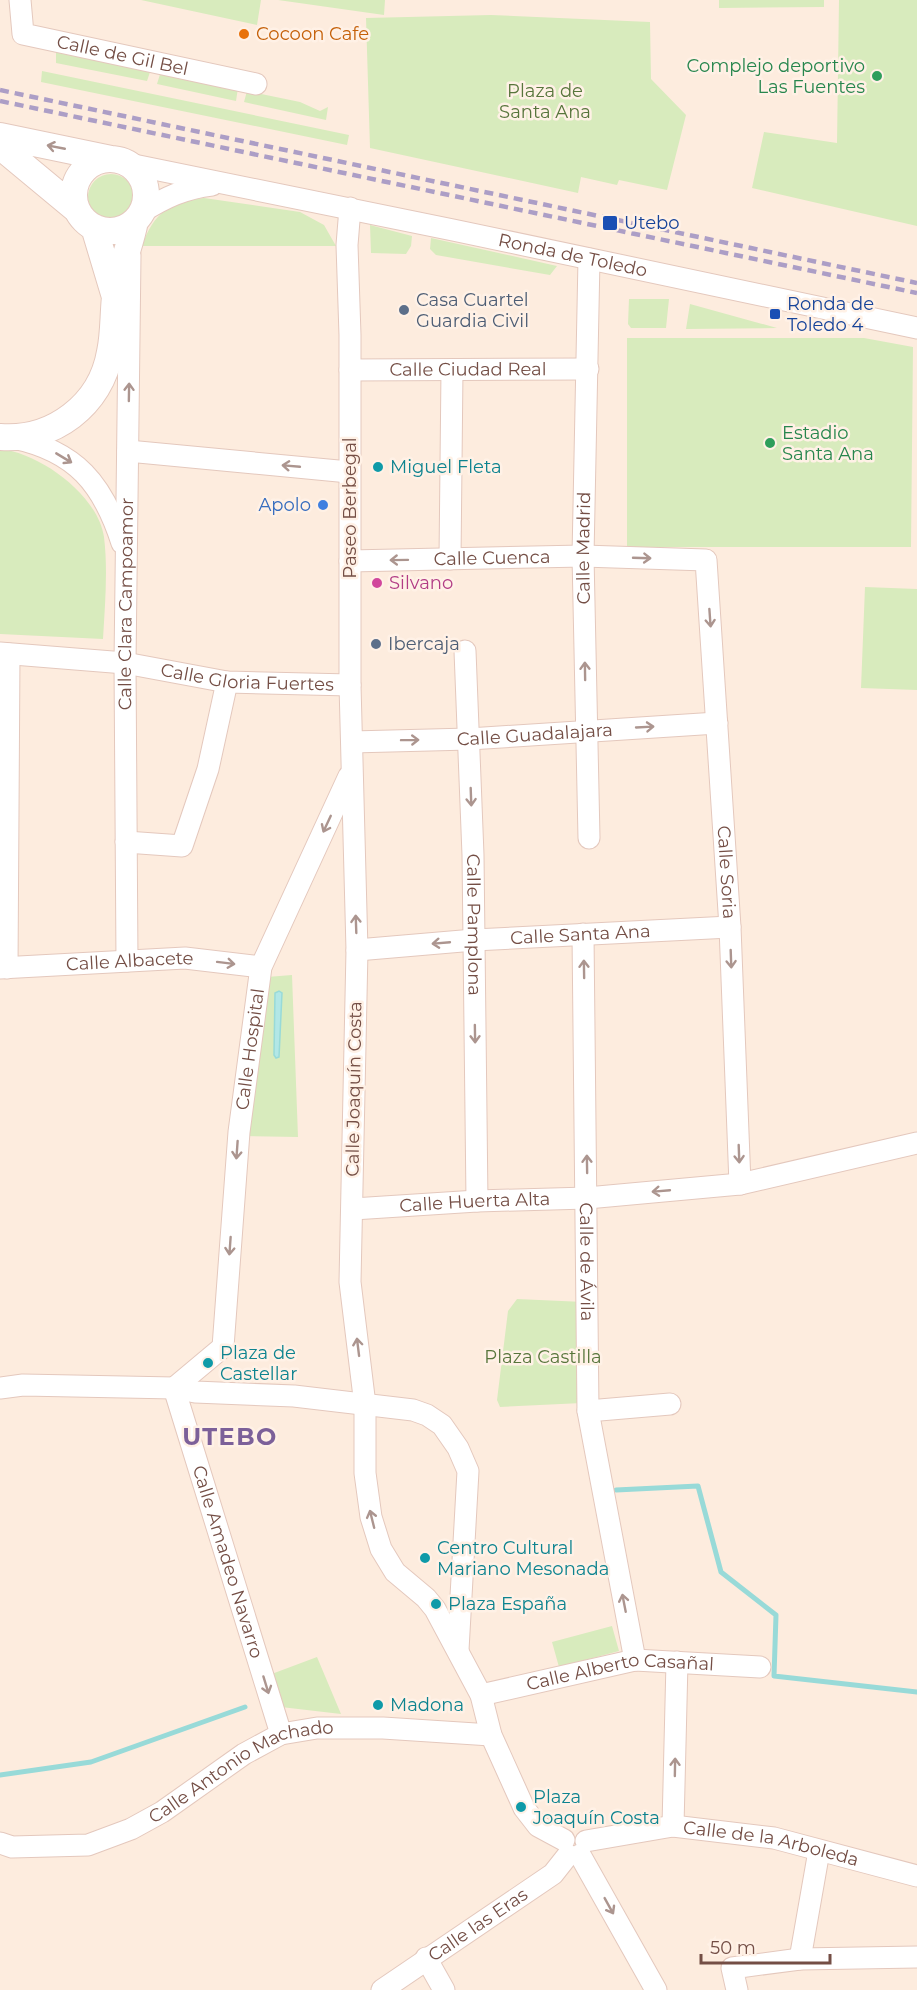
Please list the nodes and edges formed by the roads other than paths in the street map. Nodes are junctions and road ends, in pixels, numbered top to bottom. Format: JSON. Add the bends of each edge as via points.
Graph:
{"nodes":[{"id":1,"x":20,"y":0,"type":"edge"},
{"id":2,"x":256,"y":84,"type":"dead end"},
{"id":3,"x":0,"y":136,"type":"edge"},
{"id":4,"x":0,"y":146,"type":"edge"},
{"id":5,"x":120,"y":162,"type":"junction"},
{"id":6,"x":227,"y":184,"type":"junction"},
{"id":7,"x":321,"y":203,"type":"junction"},
{"id":8,"x":350,"y":208,"type":"junction"},
{"id":9,"x":138,"y":217,"type":"junction"},
{"id":10,"x":86,"y":219,"type":"junction"},
{"id":11,"x":347,"y":245,"type":"junction"},
{"id":12,"x":130,"y":249,"type":"junction"},
{"id":13,"x":589,"y":259,"type":"junction"},
{"id":14,"x":115,"y":297,"type":"junction"},
{"id":15,"x":917,"y":328,"type":"edge"},
{"id":16,"x":588,"y":369,"type":"junction"},
{"id":17,"x":350,"y":370,"type":"junction"},
{"id":18,"x":452,"y":370,"type":"junction"},
{"id":19,"x":5,"y":437,"type":"edge"},
{"id":20,"x":128,"y":451,"type":"junction"},
{"id":21,"x":349,"y":472,"type":"junction"},
{"id":22,"x":127,"y":555,"type":"junction"},
{"id":23,"x":583,"y":556,"type":"junction"},
{"id":24,"x":450,"y":560,"type":"junction"},
{"id":25,"x":706,"y":560,"type":"joint"},
{"id":26,"x":351,"y":561,"type":"junction"},
{"id":27,"x":465,"y":651,"type":"dead end"},
{"id":28,"x":5,"y":653,"type":"edge"},
{"id":29,"x":125,"y":663,"type":"junction"},
{"id":30,"x":227,"y":682,"type":"junction"},
{"id":31,"x":350,"y":685,"type":"junction"},
{"id":32,"x":717,"y":723,"type":"junction"},
{"id":33,"x":586,"y":730,"type":"junction"},
{"id":34,"x":469,"y":739,"type":"junction"},
{"id":35,"x":352,"y":742,"type":"junction"},
{"id":36,"x":351,"y":771,"type":"junction"},
{"id":37,"x":588,"y":838,"type":"dead end"},
{"id":38,"x":126,"y":842,"type":"junction"},
{"id":39,"x":730,"y":927,"type":"junction"},
{"id":40,"x":584,"y":934,"type":"junction"},
{"id":41,"x":474,"y":940,"type":"junction"},
{"id":42,"x":357,"y":950,"type":"junction"},
{"id":43,"x":127,"y":961,"type":"junction"},
{"id":44,"x":261,"y":967,"type":"junction"},
{"id":45,"x":3,"y":968,"type":"edge"},
{"id":46,"x":917,"y":1143,"type":"edge"},
{"id":47,"x":740,"y":1184,"type":"junction"},
{"id":48,"x":587,"y":1198,"type":"junction"},
{"id":49,"x":477,"y":1201,"type":"junction"},
{"id":50,"x":353,"y":1209,"type":"junction"},
{"id":51,"x":0,"y":1388,"type":"edge"},
{"id":52,"x":174,"y":1388,"type":"junction"},
{"id":53,"x":670,"y":1404,"type":"dead end"},
{"id":54,"x":366,"y":1405,"type":"junction"},
{"id":55,"x":588,"y":1411,"type":"junction"},
{"id":56,"x":458,"y":1650,"type":"junction"},
{"id":57,"x":635,"y":1660,"type":"junction"},
{"id":58,"x":677,"y":1662,"type":"junction"},
{"id":59,"x":760,"y":1667,"type":"dead end"},
{"id":60,"x":481,"y":1695,"type":"junction"},
{"id":61,"x":281,"y":1734,"type":"junction"},
{"id":62,"x":491,"y":1735,"type":"junction"},
{"id":63,"x":674,"y":1826,"type":"junction"},
{"id":64,"x":0,"y":1843,"type":"edge"},
{"id":65,"x":574,"y":1848,"type":"junction"},
{"id":66,"x":819,"y":1851,"type":"junction"},
{"id":67,"x":917,"y":1876,"type":"edge"},
{"id":68,"x":917,"y":1957,"type":"edge"},
{"id":69,"x":426,"y":1958,"type":"junction"},
{"id":70,"x":800,"y":1959,"type":"junction"},
{"id":71,"x":382,"y":1990,"type":"edge"},
{"id":72,"x":444,"y":1990,"type":"edge"},
{"id":73,"x":656,"y":1990,"type":"edge"},
{"id":74,"x":737,"y":1990,"type":"edge"}],
"edges":[{"from":1,"to":2,"type":"street","name":"Calle de Gil Bel","via":[[23,34]]},
{"from":5,"to":3,"type":"street","one_way":true},
{"from":4,"to":10,"type":"street"},
{"from":5,"to":6,"type":"street","name":"Ronda de Toledo"},
{"from":5,"to":9,"type":"street","via":[[143,181],[146,191]]},
{"from":5,"to":10,"type":"street","via":[[99,161],[80,176],[74,199]]},
{"from":6,"to":7,"type":"street","name":"Ronda de Toledo"},
{"from":6,"to":9,"type":"street","name":"Ronda de Toledo","via":[[185,190]]},
{"from":7,"to":8,"type":"street","name":"Ronda de Toledo"},
{"from":7,"to":11,"type":"street"},
{"from":8,"to":11,"type":"street","name":"Paseo Berbegal"},
{"from":8,"to":13,"type":"street","name":"Ronda de Toledo"},
{"from":9,"to":10,"type":"street","via":[[116,231]]},
{"from":9,"to":12,"type":"street"},
{"from":10,"to":14,"type":"street"},
{"from":11,"to":17,"type":"street","name":"Paseo Berbegal"},
{"from":12,"to":14,"type":"street"},
{"from":20,"to":12,"type":"street","name":"Calle Clara Campoamor","one_way":true},
{"from":13,"to":15,"type":"street","name":"Ronda de Toledo"},
{"from":13,"to":16,"type":"street","name":"Calle Madrid"},
{"from":14,"to":19,"type":"street","via":[[107,366],[85,404],[55,427],[38,434]]},
{"from":16,"to":18,"type":"street","name":"Calle Ciudad Real"},
{"from":16,"to":23,"type":"street","name":"Calle Madrid"},
{"from":17,"to":18,"type":"street","name":"Calle Ciudad Real"},
{"from":17,"to":21,"type":"street","name":"Paseo Berbegal"},
{"from":18,"to":24,"type":"street"},
{"from":19,"to":22,"type":"street","one_way":true,"via":[[51,450],[87,474],[107,502]]},
{"from":21,"to":20,"type":"street","one_way":true},
{"from":20,"to":22,"type":"street","name":"Calle Clara Campoamor"},
{"from":21,"to":26,"type":"street","name":"Paseo Berbegal"},
{"from":22,"to":29,"type":"street","name":"Calle Clara Campoamor"},
{"from":23,"to":24,"type":"street","name":"Calle Cuenca"},
{"from":23,"to":25,"type":"street","name":"Calle Cuenca","one_way":true},
{"from":33,"to":23,"type":"street","name":"Calle Madrid","one_way":true},
{"from":24,"to":26,"type":"street","name":"Calle Cuenca","one_way":true},
{"from":25,"to":32,"type":"street","name":"Calle Soria","one_way":true},
{"from":26,"to":31,"type":"street","name":"Paseo Berbegal"},
{"from":27,"to":34,"type":"street","name":"Calle Pamplona"},
{"from":28,"to":29,"type":"street","name":"Calle Gloria Fuertes"},
{"from":28,"to":45,"type":"street"},
{"from":29,"to":30,"type":"street","name":"Calle Gloria Fuertes"},
{"from":29,"to":38,"type":"street","name":"Calle Clara Campoamor"},
{"from":30,"to":31,"type":"street","name":"Calle Gloria Fuertes"},
{"from":30,"to":38,"type":"street","via":[[208,769],[182,846]]},
{"from":31,"to":35,"type":"street","name":"Paseo Berbegal"},
{"from":33,"to":32,"type":"street","name":"Calle Guadalajara","one_way":true},
{"from":32,"to":39,"type":"street","name":"Calle Soria"},
{"from":33,"to":34,"type":"street","name":"Calle Guadalajara"},
{"from":33,"to":37,"type":"street","name":"Calle Madrid"},
{"from":35,"to":34,"type":"street","name":"Calle Guadalajara","one_way":true},
{"from":34,"to":41,"type":"street","name":"Calle Pamplona","one_way":true},
{"from":35,"to":36,"type":"street","name":"Paseo Berbegal"},
{"from":42,"to":36,"type":"street","name":"Calle Joaquín Costa","one_way":true},
{"from":36,"to":44,"type":"street","name":"Calle Hospital","one_way":true},
{"from":38,"to":43,"type":"street","name":"Calle Clara Campoamor"},
{"from":39,"to":40,"type":"street","name":"Calle Santa Ana"},
{"from":39,"to":47,"type":"street","name":"Calle Soria","one_way":true},
{"from":40,"to":41,"type":"street","name":"Calle Santa Ana"},
{"from":48,"to":40,"type":"street","name":"Calle de Ávila","one_way":true},
{"from":41,"to":42,"type":"street","name":"Calle Santa Ana","one_way":true},
{"from":41,"to":49,"type":"street","name":"Calle Pamplona","one_way":true},
{"from":42,"to":50,"type":"street","name":"Calle Joaquín Costa"},
{"from":43,"to":44,"type":"street","name":"Calle Albacete","one_way":true,"via":[[185,958]]},
{"from":43,"to":45,"type":"street","name":"Calle Albacete"},
{"from":44,"to":52,"type":"street","name":"Calle Hospital","one_way":true,"via":[[239,1132],[223,1347]]},
{"from":46,"to":47,"type":"street","name":"Calle Huerta Alta"},
{"from":47,"to":48,"type":"street","name":"Calle Huerta Alta","one_way":true},
{"from":48,"to":49,"type":"street","name":"Calle Huerta Alta"},
{"from":48,"to":55,"type":"street","name":"Calle de Ávila"},
{"from":49,"to":50,"type":"street","name":"Calle Huerta Alta"},
{"from":54,"to":50,"type":"street","name":"Calle Joaquín Costa","one_way":true,"via":[[350,1282]]},
{"from":51,"to":52,"type":"street"},
{"from":52,"to":54,"type":"street"},
{"from":52,"to":61,"type":"street","name":"Calle Amadeo Navarro","one_way":true},
{"from":53,"to":55,"type":"street"},
{"from":56,"to":54,"type":"street","name":"Calle Joaquín Costa","one_way":true,"via":[[432,1604],[395,1572],[381,1549],[371,1517],[365,1473]]},
{"from":54,"to":56,"type":"street","via":[[427,1415],[442,1425],[468,1471]]},
{"from":57,"to":55,"type":"street","name":"Calle de Ávila","one_way":true},
{"from":56,"to":60,"type":"street"},
{"from":57,"to":58,"type":"street","name":"Calle Alberto Casañal"},
{"from":57,"to":60,"type":"street","name":"Calle Alberto Casañal"},
{"from":58,"to":59,"type":"street","name":"Calle Alberto Casañal"},
{"from":63,"to":58,"type":"street","one_way":true},
{"from":60,"to":62,"type":"street"},
{"from":61,"to":62,"type":"street","name":"Calle Antonio Machado","via":[[317,1728],[383,1728]]},
{"from":61,"to":64,"type":"street","name":"Calle Antonio Machado","via":[[131,1829],[88,1845],[12,1847]]},
{"from":62,"to":65,"type":"street","via":[[526,1812],[543,1831]]},
{"from":63,"to":65,"type":"street","name":"Calle de la Arboleda"},
{"from":63,"to":66,"type":"street","name":"Calle de la Arboleda","via":[[774,1838]]},
{"from":65,"to":69,"type":"street","name":"Calle las Eras","via":[[553,1874]]},
{"from":65,"to":73,"type":"street","one_way":true},
{"from":66,"to":67,"type":"street","name":"Calle de la Arboleda"},
{"from":66,"to":70,"type":"street"},
{"from":68,"to":70,"type":"street"},
{"from":69,"to":71,"type":"street","name":"Calle las Eras"},
{"from":69,"to":72,"type":"street"},
{"from":70,"to":74,"type":"street","via":[[732,1968]]}]}
